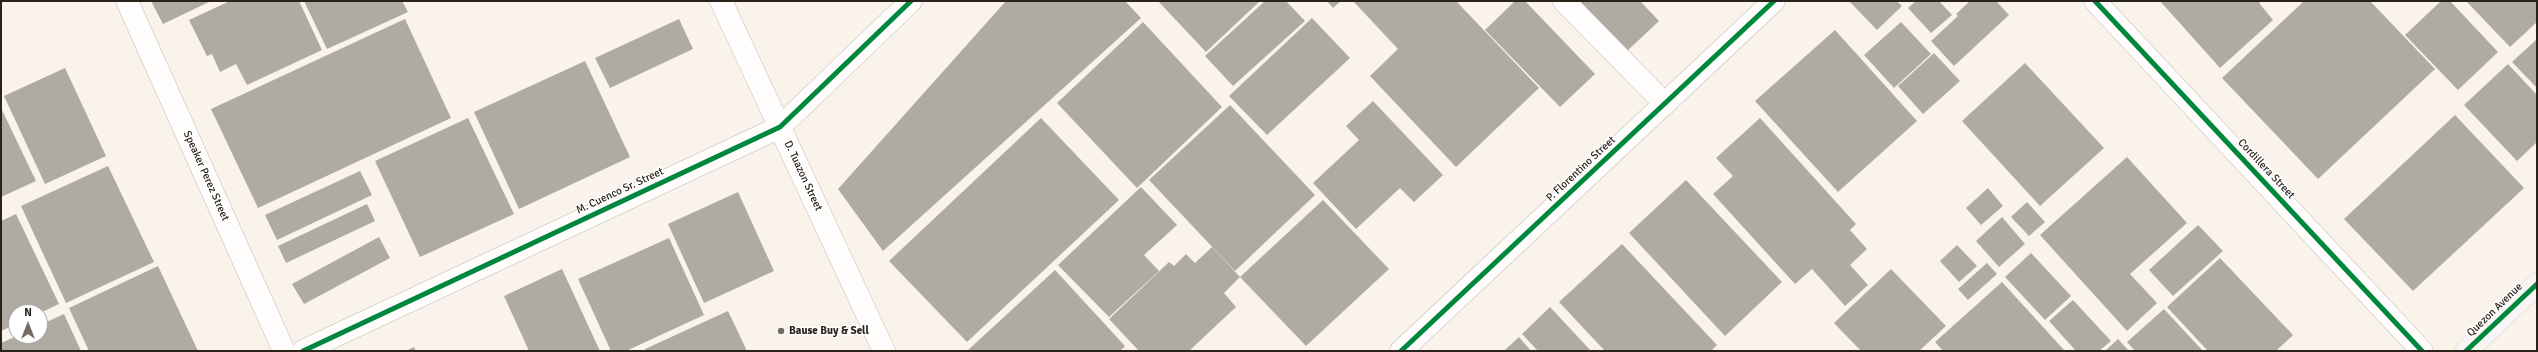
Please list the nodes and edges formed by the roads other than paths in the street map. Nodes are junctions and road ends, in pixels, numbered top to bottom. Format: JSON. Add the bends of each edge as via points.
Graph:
{"nodes":[{"id":1,"x":127,"y":1,"type":"edge"},
{"id":2,"x":721,"y":1,"type":"edge"},
{"id":3,"x":911,"y":1,"type":"edge"},
{"id":4,"x":1564,"y":1,"type":"edge"},
{"id":5,"x":1774,"y":1,"type":"edge"},
{"id":6,"x":2095,"y":1,"type":"edge"},
{"id":7,"x":1665,"y":104,"type":"junction"},
{"id":8,"x":780,"y":127,"type":"junction"},
{"id":9,"x":2537,"y":284,"type":"edge"},
{"id":10,"x":284,"y":351,"type":"edge"},
{"id":11,"x":303,"y":351,"type":"edge"},
{"id":12,"x":884,"y":351,"type":"edge"},
{"id":13,"x":1402,"y":351,"type":"edge"},
{"id":14,"x":2422,"y":351,"type":"edge"},
{"id":15,"x":2466,"y":351,"type":"edge"}],
"edges":[{"from":1,"to":10,"type":"street","name":"Speaker Perez Street"},
{"from":2,"to":8,"type":"street","name":"D. Tuazon Street"},
{"from":3,"to":8,"type":"street","name":"M. Cuenco Sr. Street"},
{"from":4,"to":7,"type":"street"},
{"from":5,"to":7,"type":"street","name":"P. Florentino Street"},
{"from":6,"to":14,"type":"street","name":"Cordillera Street"},
{"from":7,"to":13,"type":"street","name":"P. Florentino Street"},
{"from":8,"to":11,"type":"street","name":"M. Cuenco Sr. Street"},
{"from":8,"to":12,"type":"street","name":"D. Tuazon Street"},
{"from":9,"to":15,"type":"main road","name":"Quezon Avenue"}]}
